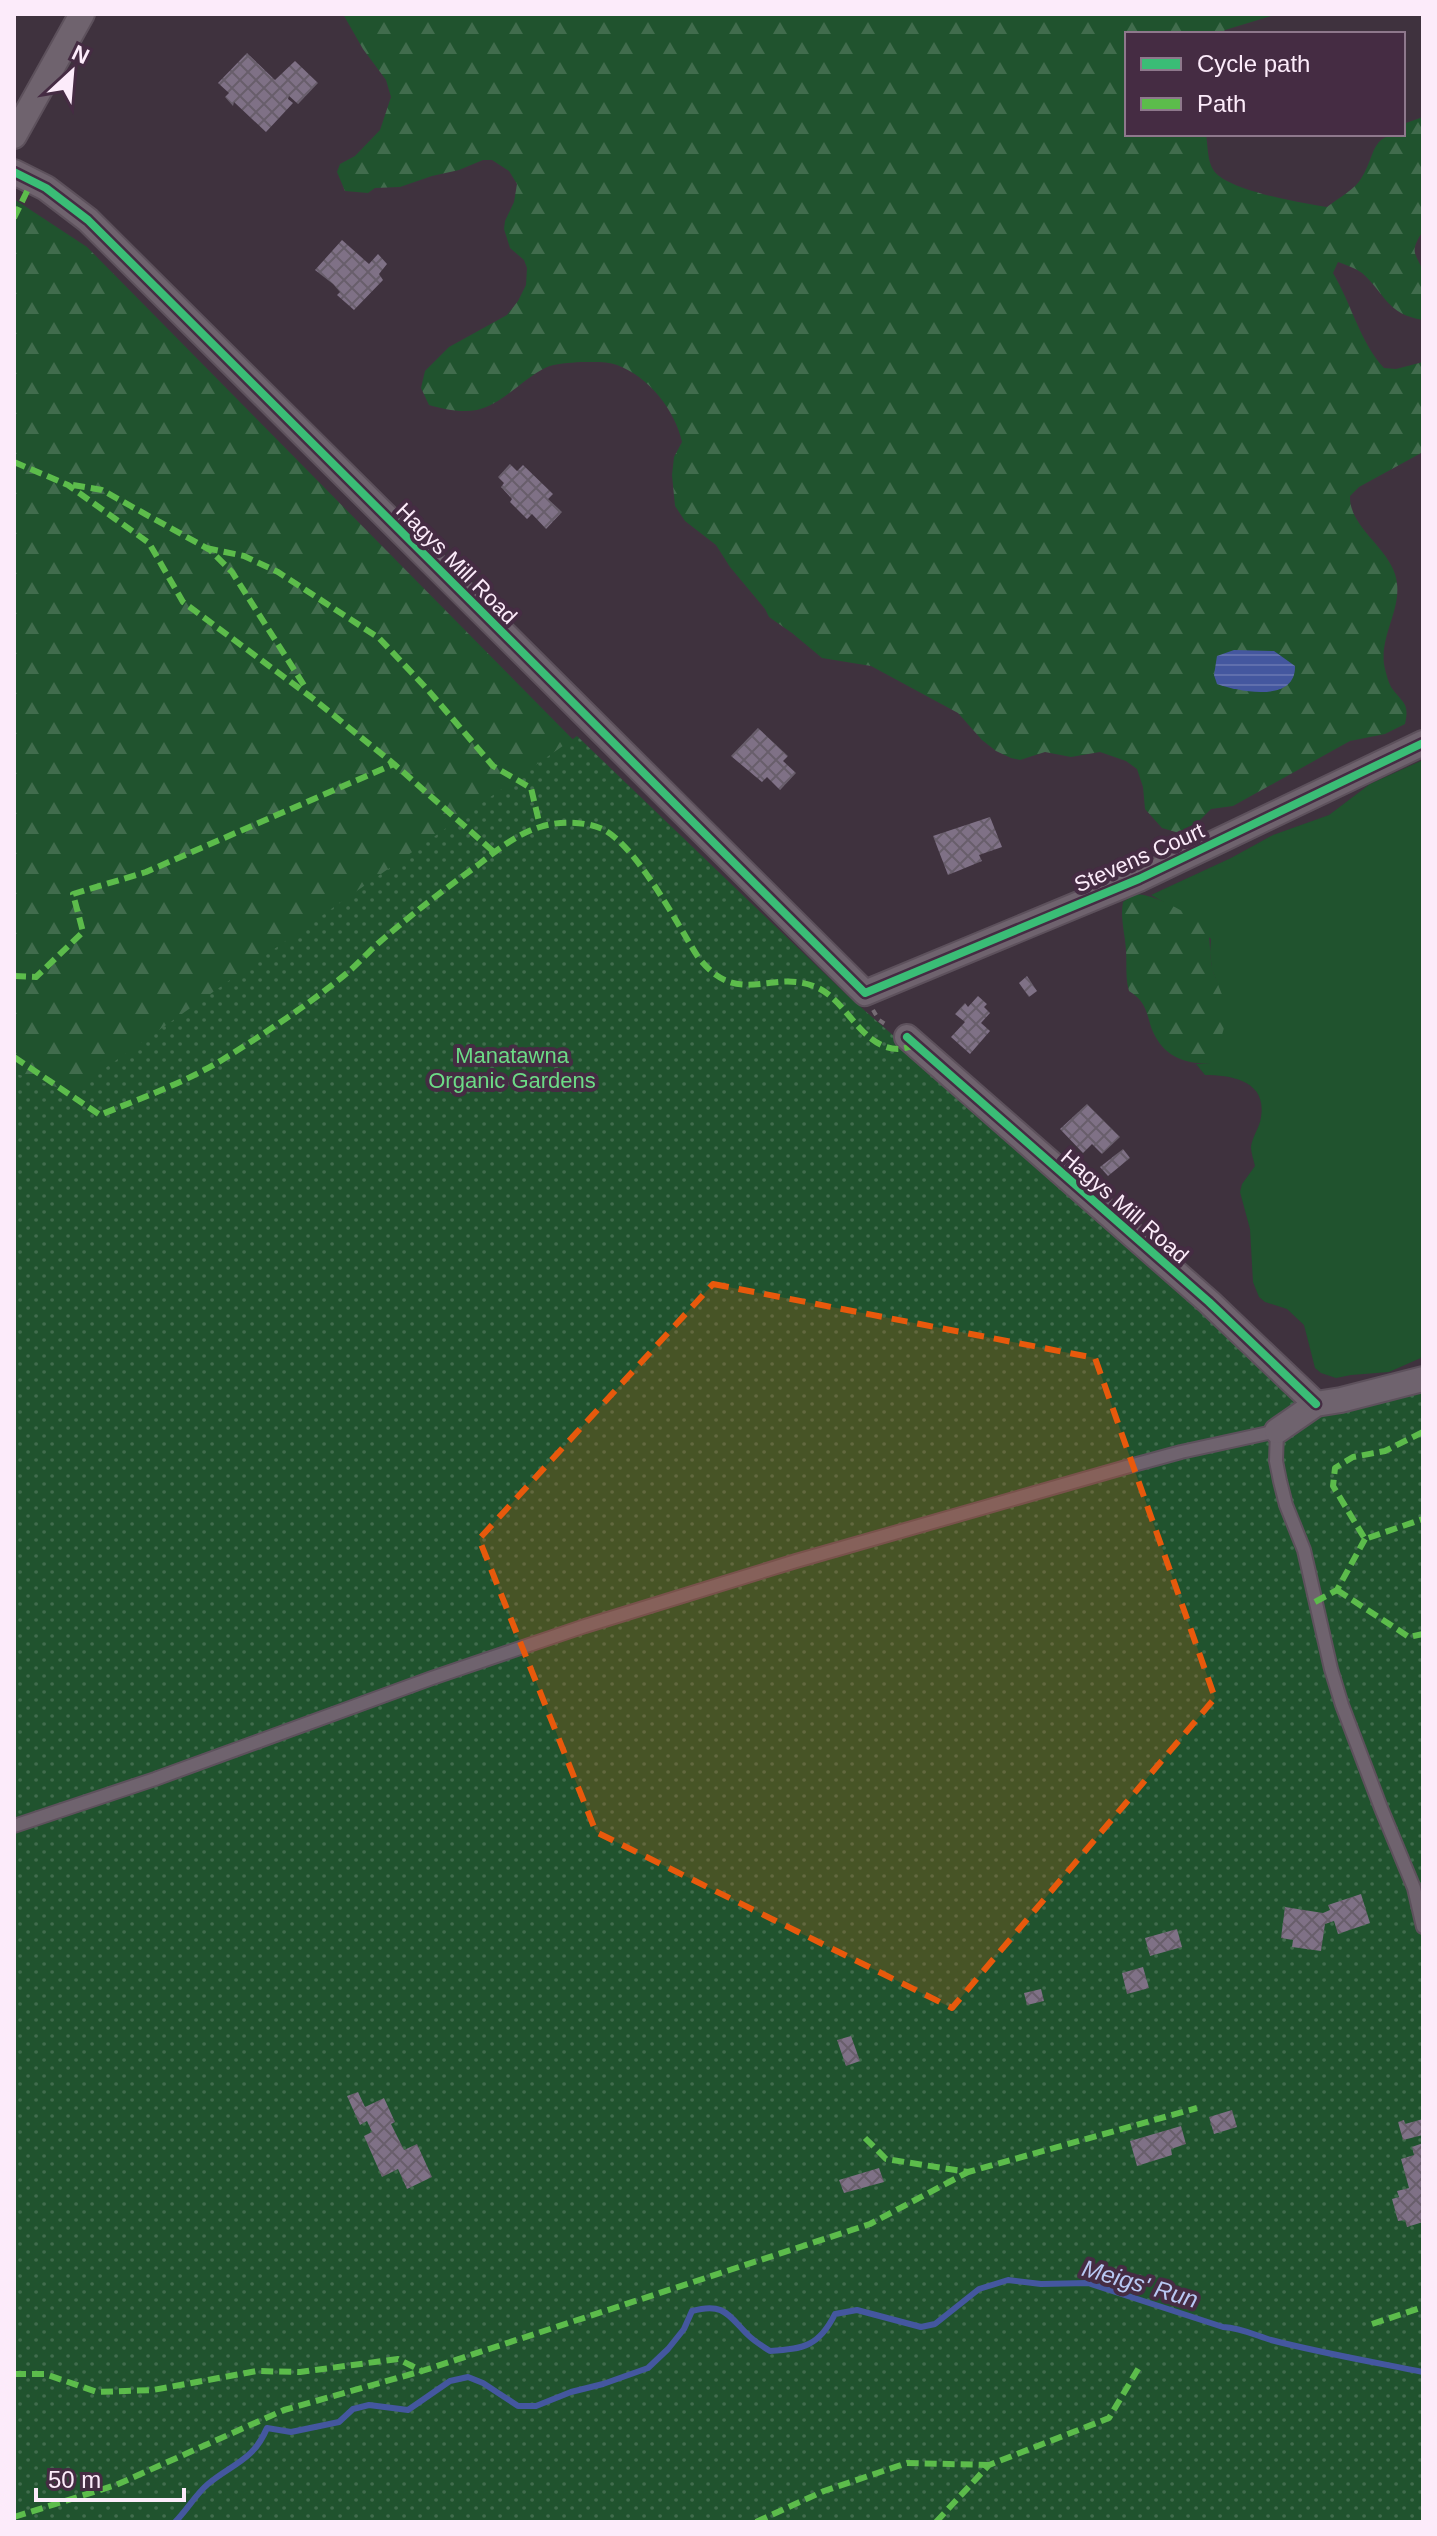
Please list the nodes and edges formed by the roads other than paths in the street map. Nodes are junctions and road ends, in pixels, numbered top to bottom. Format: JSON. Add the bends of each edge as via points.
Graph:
{"nodes":[{"id":1,"x":82,"y":14,"type":"edge"},
{"id":2,"x":14,"y":136,"type":"edge"},
{"id":3,"x":14,"y":172,"type":"edge"},
{"id":4,"x":1423,"y":743,"type":"edge"},
{"id":5,"x":865,"y":993,"type":"joint"},
{"id":6,"x":907,"y":1037,"type":"road end"},
{"id":7,"x":1423,"y":1379,"type":"edge"},
{"id":8,"x":1316,"y":1404,"type":"junction"},
{"id":9,"x":1277,"y":1431,"type":"junction"},
{"id":10,"x":14,"y":1826,"type":"edge"},
{"id":11,"x":1423,"y":1927,"type":"edge"}],
"edges":[{"from":1,"to":2,"type":"street"},
{"from":3,"to":5,"type":"street","name":"Hagys Mill Road","via":[[88,220]]},
{"from":4,"to":5,"type":"street","name":"Stevens Court","via":[[1139,879]]},
{"from":6,"to":8,"type":"street","name":"Hagys Mill Road","via":[[1209,1302]]},
{"from":7,"to":8,"type":"street"},
{"from":8,"to":9,"type":"street"},
{"from":9,"to":10,"type":"lane","via":[[1140,1463],[651,1605]]},
{"from":9,"to":11,"type":"lane","via":[[1280,1481],[1304,1550],[1331,1669],[1414,1888]]}]}
